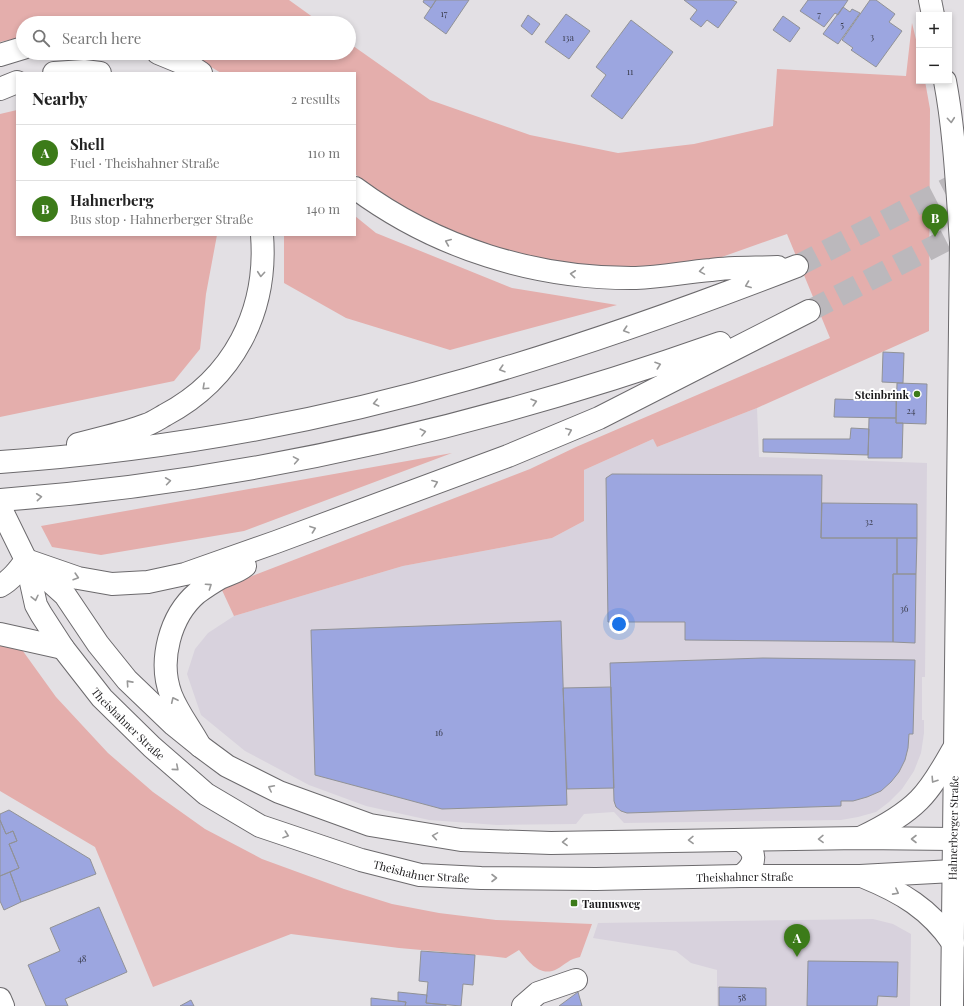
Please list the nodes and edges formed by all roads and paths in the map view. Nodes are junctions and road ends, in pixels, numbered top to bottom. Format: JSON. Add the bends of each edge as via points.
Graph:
{"nodes":[{"id":1,"x":920,"y":0,"type":"edge"},
{"id":2,"x":930,"y":0,"type":"edge"},
{"id":3,"x":930,"y":12,"type":"edge"},
{"id":4,"x":932,"y":12,"type":"edge"},
{"id":5,"x":16,"y":50,"type":"edge"},
{"id":6,"x":0,"y":55,"type":"edge"},
{"id":7,"x":175,"y":60,"type":"edge"},
{"id":8,"x":69,"y":72,"type":"edge"},
{"id":9,"x":92,"y":72,"type":"edge"},
{"id":10,"x":200,"y":72,"type":"edge"},
{"id":11,"x":16,"y":82,"type":"edge"},
{"id":12,"x":946,"y":84,"type":"edge"},
{"id":13,"x":0,"y":89,"type":"edge"},
{"id":14,"x":356,"y":189,"type":"edge"},
{"id":15,"x":964,"y":212,"type":"edge"},
{"id":16,"x":262,"y":236,"type":"edge"},
{"id":17,"x":961,"y":242,"type":"junction"},
{"id":18,"x":8,"y":462,"type":"edge"},
{"id":19,"x":0,"y":500,"type":"edge"},
{"id":20,"x":4,"y":515,"type":"edge"},
{"id":21,"x":276,"y":542,"type":"junction"},
{"id":22,"x":26,"y":560,"type":"junction"},
{"id":23,"x":0,"y":586,"type":"edge"},
{"id":24,"x":0,"y":634,"type":"edge"},
{"id":25,"x":64,"y":648,"type":"junction"},
{"id":26,"x":200,"y":746,"type":"junction"},
{"id":27,"x":955,"y":747,"type":"junction"},
{"id":28,"x":860,"y":838,"type":"junction"},
{"id":29,"x":953,"y":839,"type":"junction"},
{"id":30,"x":740,"y":840,"type":"junction"},
{"id":31,"x":953,"y":871,"type":"junction"},
{"id":32,"x":741,"y":876,"type":"junction"},
{"id":33,"x":860,"y":876,"type":"junction"},
{"id":34,"x":952,"y":943,"type":"junction"},
{"id":35,"x":576,"y":980,"type":"dead end"},
{"id":36,"x":0,"y":999,"type":"edge"},
{"id":37,"x":3,"y":1006,"type":"edge"},
{"id":38,"x":523,"y":1006,"type":"edge"},
{"id":39,"x":952,"y":1006,"type":"edge"}],
"edges":[{"from":1,"to":3,"type":"main road"},
{"from":2,"to":4,"type":"main road"},
{"from":5,"to":6,"type":"main road"},
{"from":7,"to":10,"type":"main road"},
{"from":8,"to":9,"type":"main road"},
{"from":11,"to":13,"type":"main road"},
{"from":12,"to":17,"type":"main road","name":"Hahnerberger Straße","one_way":true},
{"from":14,"to":18,"type":"main road","via":[[420,229],[447,242],[495,258],[555,272],[636,278],[712,270],[797,266],[634,327],[468,380],[395,399],[213,437]]},
{"from":15,"to":17,"type":"main road","name":"Hahnerberger Straße"},
{"from":16,"to":18,"type":"main road","one_way":true,"via":[[264,252],[260,287],[250,325],[223,369],[203,390],[177,409],[146,425]]},
{"from":17,"to":27,"type":"main road","name":"Hahnerberger Straße"},
{"from":19,"to":21,"type":"main road","via":[[216,474],[324,455],[399,438],[470,421],[646,370],[809,311],[599,418],[508,456]]},
{"from":20,"to":22,"type":"main road","name":"Theishahner Straße"},
{"from":22,"to":21,"type":"main road","one_way":true,"via":[[78,578],[101,583],[128,584],[184,574]]},
{"from":26,"to":21,"type":"main road","one_way":true,"via":[[178,708],[168,683],[167,653],[171,633],[185,607],[198,592],[219,578],[240,570]]},
{"from":22,"to":23,"type":"main road","via":[[7,583]]},
{"from":22,"to":25,"type":"main road","name":"Theishahner Straße","one_way":true,"via":[[36,605]]},
{"from":26,"to":22,"type":"main road","name":"Theishahner Straße","one_way":true,"via":[[127,680],[65,596]]},
{"from":24,"to":25,"type":"main road"},
{"from":25,"to":32,"type":"main road","name":"Theishahner Straße","one_way":true,"via":[[102,698],[152,747],[206,794],[260,826],[361,860],[420,875],[611,879]]},
{"from":30,"to":26,"type":"main road","name":"Theishahner Straße","one_way":true,"via":[[551,843],[461,840],[370,825],[279,792],[227,766]]},
{"from":27,"to":28,"type":"main road","one_way":true,"via":[[933,782],[907,812]]},
{"from":27,"to":29,"type":"main road","name":"Hahnerberger Straße"},
{"from":29,"to":28,"type":"main road","name":"Theishahner Straße","one_way":true},
{"from":28,"to":30,"type":"main road","name":"Theishahner Straße","one_way":true},
{"from":29,"to":31,"type":"main road","name":"Hahnerberger Straße"},
{"from":30,"to":32,"type":"main road","via":[[748,845],[754,859],[752,866]]},
{"from":31,"to":33,"type":"main road","name":"Theishahner Straße"},
{"from":31,"to":34,"type":"main road","name":"Hahnerberger Straße"},
{"from":32,"to":33,"type":"main road","name":"Theishahner Straße"},
{"from":33,"to":34,"type":"main road","one_way":true,"via":[[896,892],[921,907],[943,929]]},
{"from":34,"to":39,"type":"main road","name":"Hahnerberger Straße"},
{"from":35,"to":38,"type":"main road","via":[[538,993]]},
{"from":36,"to":37,"type":"main road"}]}
